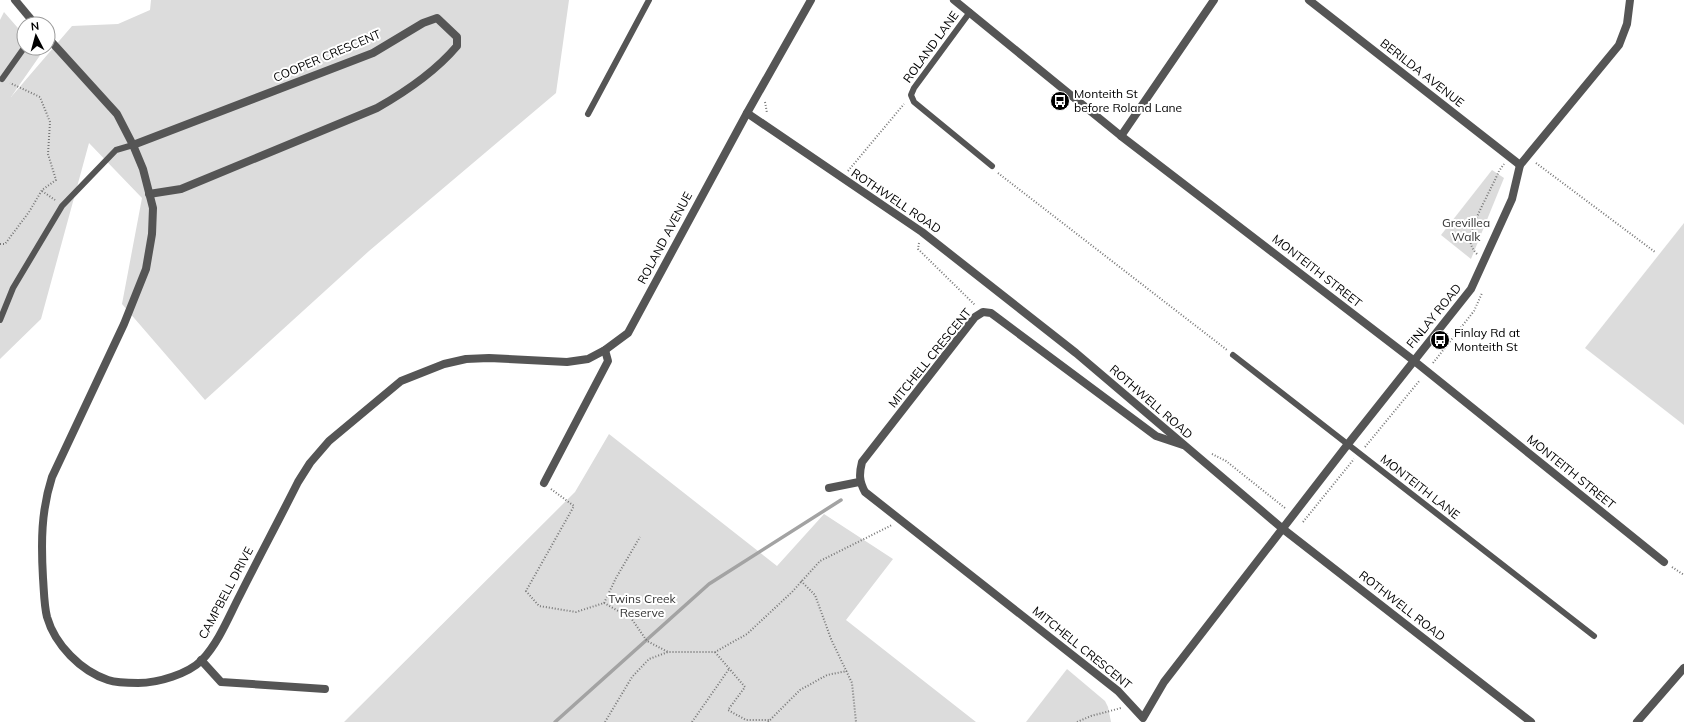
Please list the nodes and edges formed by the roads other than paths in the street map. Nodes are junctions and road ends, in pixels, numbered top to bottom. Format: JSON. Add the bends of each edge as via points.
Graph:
{"nodes":[{"id":1,"x":15,"y":0,"type":"edge"},
{"id":2,"x":649,"y":0,"type":"edge"},
{"id":3,"x":811,"y":0,"type":"edge"},
{"id":4,"x":954,"y":0,"type":"edge"},
{"id":5,"x":1214,"y":0,"type":"edge"},
{"id":6,"x":1309,"y":0,"type":"edge"},
{"id":7,"x":1630,"y":0,"type":"edge"},
{"id":8,"x":970,"y":12,"type":"junction"},
{"id":9,"x":28,"y":16,"type":"edge"},
{"id":10,"x":56,"y":47,"type":"edge"},
{"id":11,"x":18,"y":56,"type":"edge"},
{"id":12,"x":2,"y":79,"type":"road end"},
{"id":13,"x":747,"y":113,"type":"junction"},
{"id":14,"x":588,"y":114,"type":"dead end"},
{"id":15,"x":1122,"y":136,"type":"junction"},
{"id":16,"x":134,"y":145,"type":"junction"},
{"id":17,"x":1520,"y":165,"type":"junction"},
{"id":18,"x":992,"y":166,"type":"road end"},
{"id":19,"x":149,"y":194,"type":"junction"},
{"id":20,"x":0,"y":320,"type":"edge"},
{"id":21,"x":605,"y":350,"type":"junction"},
{"id":22,"x":1233,"y":355,"type":"road end"},
{"id":23,"x":1413,"y":360,"type":"junction"},
{"id":24,"x":1348,"y":444,"type":"junction"},
{"id":25,"x":1183,"y":445,"type":"junction"},
{"id":26,"x":859,"y":482,"type":"junction"},
{"id":27,"x":544,"y":483,"type":"road end"},
{"id":28,"x":829,"y":488,"type":"dead end"},
{"id":29,"x":1283,"y":529,"type":"junction"},
{"id":30,"x":1664,"y":562,"type":"road end"},
{"id":31,"x":1594,"y":636,"type":"dead end"},
{"id":32,"x":201,"y":660,"type":"junction"},
{"id":33,"x":1684,"y":668,"type":"edge"},
{"id":34,"x":325,"y":689,"type":"dead end"},
{"id":35,"x":1530,"y":722,"type":"edge"},
{"id":36,"x":1637,"y":722,"type":"edge"}],
"edges":[{"from":1,"to":9,"type":"street"},
{"from":2,"to":14,"type":"lane"},
{"from":3,"to":13,"type":"street","name":"ROLAND AVENUE"},
{"from":4,"to":8,"type":"street","name":"MONTEITH STREET"},
{"from":5,"to":15,"type":"street"},
{"from":6,"to":17,"type":"street","name":"BERILDA AVENUE"},
{"from":7,"to":17,"type":"street","name":"FINLAY ROAD","via":[[1627,24],[1619,45]]},
{"from":8,"to":15,"type":"street","name":"MONTEITH STREET"},
{"from":8,"to":18,"type":"lane","name":"ROLAND LANE","via":[[911,95],[914,102]]},
{"from":10,"to":16,"type":"street","name":"CAMPBELL DRIVE","via":[[117,114]]},
{"from":11,"to":12,"type":"lane"},
{"from":13,"to":21,"type":"street","name":"ROLAND AVENUE","via":[[628,333]]},
{"from":13,"to":25,"type":"street","name":"ROTHWELL ROAD","via":[[922,232],[1076,353]]},
{"from":15,"to":23,"type":"street","name":"MONTEITH STREET"},
{"from":16,"to":19,"type":"street","name":"CAMPBELL DRIVE"},
{"from":16,"to":19,"type":"street","name":"COOPER CRESCENT","via":[[373,53],[423,23],[437,18],[457,37],[457,46],[443,63],[404,93],[378,108],[181,189]]},
{"from":16,"to":20,"type":"lane","via":[[116,150],[62,206],[13,288]]},
{"from":17,"to":23,"type":"street","name":"FINLAY ROAD","via":[[1512,199],[1471,289]]},
{"from":19,"to":32,"type":"street","name":"CAMPBELL DRIVE","via":[[153,208],[152,234],[146,269],[124,324],[52,477],[46,495],[41,545],[44,593],[47,617],[56,637],[69,654],[86,668],[108,680],[152,683],[171,677]]},
{"from":21,"to":27,"type":"street","via":[[608,361]]},
{"from":21,"to":32,"type":"street","name":"CAMPBELL DRIVE","via":[[588,359],[567,362],[466,359],[444,364],[401,381],[329,441],[310,463],[219,635]]},
{"from":22,"to":24,"type":"lane","name":"MONTEITH LANE"},
{"from":23,"to":24,"type":"street","name":"FINLAY ROAD"},
{"from":23,"to":30,"type":"street","name":"MONTEITH STREET"},
{"from":24,"to":29,"type":"street","name":"FINLAY ROAD"},
{"from":24,"to":31,"type":"lane","name":"MONTEITH LANE"},
{"from":25,"to":26,"type":"street","name":"MITCHELL CRESCENT","via":[[1156,436],[991,313],[982,312],[974,317],[862,462]]},
{"from":25,"to":29,"type":"street","name":"ROTHWELL ROAD"},
{"from":26,"to":28,"type":"street"},
{"from":26,"to":29,"type":"street","name":"MITCHELL CRESCENT","via":[[865,492],[900,521],[1118,691],[1143,718],[1164,682]]},
{"from":29,"to":35,"type":"street","name":"ROTHWELL ROAD"},
{"from":32,"to":34,"type":"street","via":[[221,682]]},
{"from":33,"to":36,"type":"street"}]}
